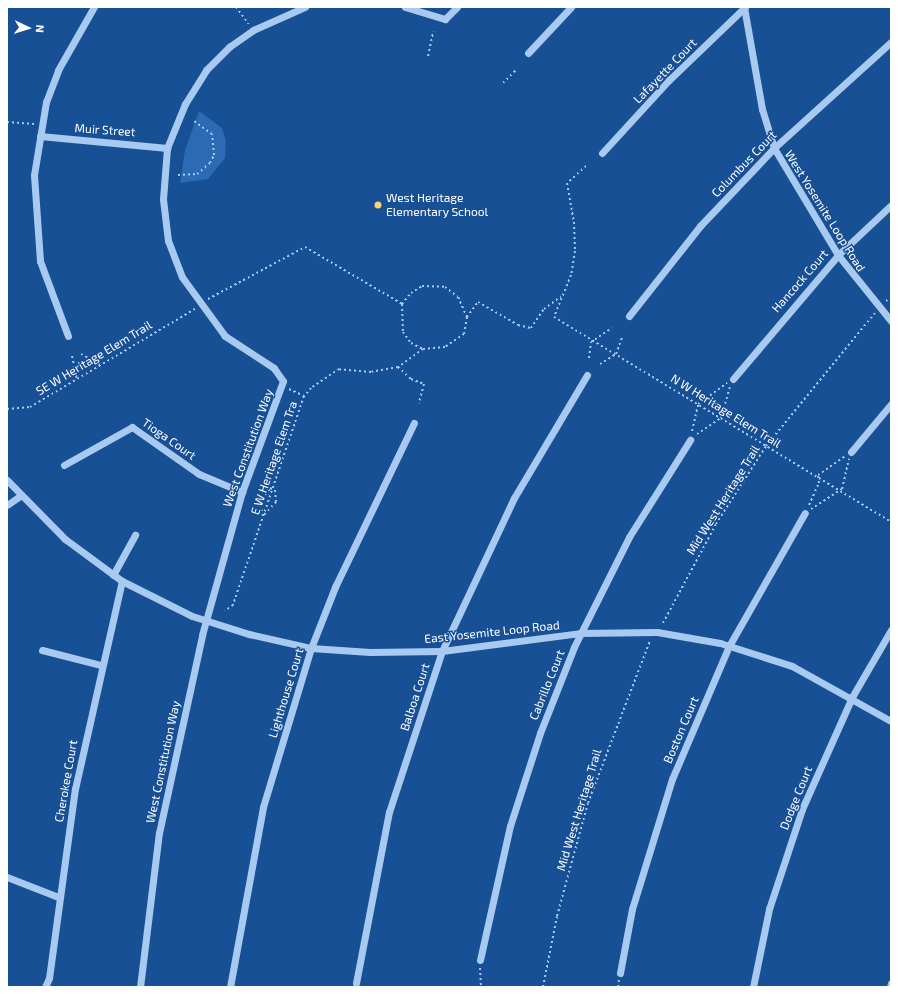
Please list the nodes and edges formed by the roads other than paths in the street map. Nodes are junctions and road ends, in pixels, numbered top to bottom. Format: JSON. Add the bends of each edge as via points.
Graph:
{"nodes":[{"id":1,"x":94,"y":7,"type":"edge"},
{"id":2,"x":305,"y":7,"type":"edge"},
{"id":3,"x":405,"y":7,"type":"edge"},
{"id":4,"x":456,"y":7,"type":"edge"},
{"id":5,"x":571,"y":7,"type":"edge"},
{"id":6,"x":744,"y":7,"type":"edge"},
{"id":7,"x":891,"y":42,"type":"edge"},
{"id":8,"x":528,"y":53,"type":"dead end"},
{"id":9,"x":40,"y":136,"type":"junction"},
{"id":10,"x":167,"y":148,"type":"junction"},
{"id":11,"x":774,"y":148,"type":"junction"},
{"id":12,"x":602,"y":153,"type":"dead end"},
{"id":13,"x":891,"y":205,"type":"edge"},
{"id":14,"x":838,"y":255,"type":"junction"},
{"id":15,"x":630,"y":316,"type":"dead end"},
{"id":16,"x":891,"y":320,"type":"edge"},
{"id":17,"x":68,"y":336,"type":"dead end"},
{"id":18,"x":587,"y":375,"type":"dead end"},
{"id":19,"x":733,"y":379,"type":"road end"},
{"id":20,"x":891,"y":404,"type":"edge"},
{"id":21,"x":414,"y":423,"type":"dead end"},
{"id":22,"x":690,"y":440,"type":"road end"},
{"id":23,"x":851,"y":452,"type":"road end"},
{"id":24,"x":64,"y":465,"type":"dead end"},
{"id":25,"x":7,"y":480,"type":"edge"},
{"id":26,"x":242,"y":492,"type":"junction"},
{"id":27,"x":20,"y":496,"type":"junction"},
{"id":28,"x":7,"y":505,"type":"edge"},
{"id":29,"x":805,"y":513,"type":"road end"},
{"id":30,"x":135,"y":535,"type":"dead end"},
{"id":31,"x":113,"y":575,"type":"junction"},
{"id":32,"x":122,"y":581,"type":"junction"},
{"id":33,"x":205,"y":621,"type":"junction"},
{"id":34,"x":891,"y":630,"type":"edge"},
{"id":35,"x":580,"y":633,"type":"junction"},
{"id":36,"x":729,"y":646,"type":"junction"},
{"id":37,"x":311,"y":648,"type":"junction"},
{"id":38,"x":42,"y":650,"type":"dead end"},
{"id":39,"x":442,"y":651,"type":"junction"},
{"id":40,"x":101,"y":665,"type":"junction"},
{"id":41,"x":852,"y":697,"type":"junction"},
{"id":42,"x":891,"y":721,"type":"edge"},
{"id":43,"x":7,"y":877,"type":"edge"},
{"id":44,"x":58,"y":897,"type":"junction"},
{"id":45,"x":480,"y":960,"type":"road end"},
{"id":46,"x":620,"y":973,"type":"dead end"},
{"id":47,"x":356,"y":983,"type":"dead end"},
{"id":48,"x":891,"y":983,"type":"edge"},
{"id":49,"x":45,"y":987,"type":"edge"},
{"id":50,"x":140,"y":987,"type":"edge"},
{"id":51,"x":230,"y":987,"type":"edge"},
{"id":52,"x":753,"y":987,"type":"edge"},
{"id":53,"x":890,"y":987,"type":"edge"}],
"edges":[{"from":1,"to":9,"type":"street","via":[[58,70],[41,124]]},
{"from":2,"to":10,"type":"street","name":"West Constitution Way","via":[[253,30],[206,70],[185,104]]},
{"from":3,"to":4,"type":"street","via":[[445,19]]},
{"from":5,"to":8,"type":"street"},
{"from":6,"to":11,"type":"street","name":"West Yosemite Loop Road","via":[[762,109]]},
{"from":6,"to":12,"type":"street","name":"Lafayette Court","via":[[669,80]]},
{"from":7,"to":11,"type":"street","name":"Columbus Court"},
{"from":9,"to":10,"type":"street","name":"Muir Street"},
{"from":9,"to":17,"type":"street","via":[[34,175],[40,261]]},
{"from":10,"to":26,"type":"street","name":"West Constitution Way","via":[[163,200],[168,241],[182,277],[226,336],[279,372],[282,387]]},
{"from":11,"to":14,"type":"street","name":"West Yosemite Loop Road"},
{"from":11,"to":15,"type":"street","name":"Columbus Court","via":[[700,226]]},
{"from":13,"to":14,"type":"street","name":"Hancock Court"},
{"from":14,"to":16,"type":"street","name":"West Yosemite Loop Road"},
{"from":14,"to":19,"type":"street","name":"Hancock Court"},
{"from":18,"to":39,"type":"street","name":"Balboa Court","via":[[514,498]]},
{"from":20,"to":23,"type":"street"},
{"from":21,"to":37,"type":"street","name":"Lighthouse Court","via":[[335,587]]},
{"from":22,"to":35,"type":"street","name":"Cabrillo Court","via":[[629,538]]},
{"from":24,"to":26,"type":"street","name":"Tioga Court","via":[[132,427],[199,474]]},
{"from":25,"to":27,"type":"street","name":"East Yosemite Loop Road"},
{"from":26,"to":33,"type":"street","name":"West Constitution Way"},
{"from":27,"to":28,"type":"street"},
{"from":27,"to":31,"type":"street","name":"East Yosemite Loop Road","via":[[65,539]]},
{"from":29,"to":36,"type":"street","name":"Boston Court"},
{"from":30,"to":31,"type":"street"},
{"from":31,"to":32,"type":"street","name":"East Yosemite Loop Road"},
{"from":32,"to":33,"type":"street","name":"East Yosemite Loop Road"},
{"from":32,"to":40,"type":"street","name":"Cherokee Court"},
{"from":33,"to":37,"type":"street","name":"East Yosemite Loop Road"},
{"from":33,"to":50,"type":"street","name":"West Constitution Way","via":[[174,752],[146,929]]},
{"from":34,"to":41,"type":"street","name":"Dodge Court"},
{"from":35,"to":36,"type":"street","name":"East Yosemite Loop Road","via":[[657,632]]},
{"from":35,"to":39,"type":"street","name":"East Yosemite Loop Road"},
{"from":35,"to":45,"type":"street","name":"Cabrillo Court","via":[[540,733],[510,826]]},
{"from":36,"to":41,"type":"street","name":"East Yosemite Loop Road","via":[[792,666]]},
{"from":36,"to":46,"type":"street","name":"Boston Court","via":[[672,779],[632,909]]},
{"from":37,"to":39,"type":"street","name":"East Yosemite Loop Road","via":[[370,652]]},
{"from":37,"to":51,"type":"street","name":"Lighthouse Court","via":[[263,807]]},
{"from":38,"to":40,"type":"street"},
{"from":39,"to":47,"type":"street","name":"Balboa Court","via":[[389,812]]},
{"from":40,"to":44,"type":"street","name":"Cherokee Court","via":[[75,789]]},
{"from":41,"to":42,"type":"street","name":"East Yosemite Loop Road"},
{"from":41,"to":52,"type":"street","name":"Dodge Court","via":[[802,808],[769,909]]},
{"from":43,"to":44,"type":"street"},
{"from":44,"to":49,"type":"street","name":"Cherokee Court","via":[[49,978]]},
{"from":48,"to":53,"type":"street"}]}
